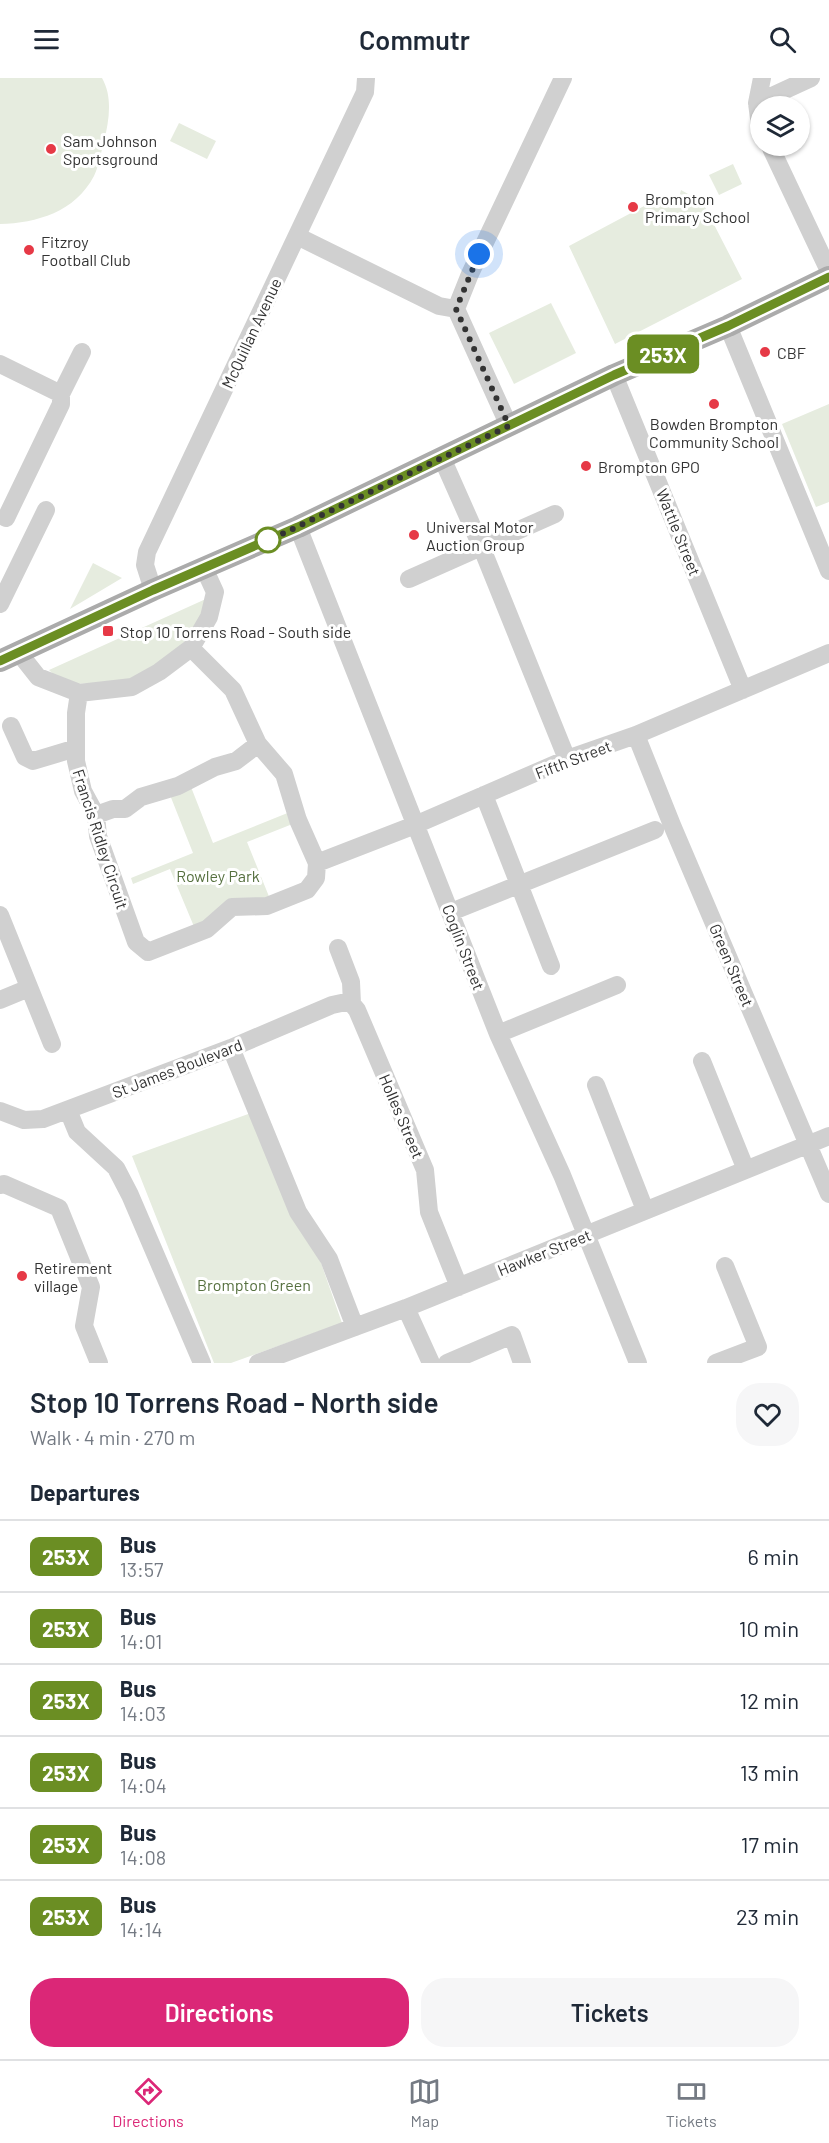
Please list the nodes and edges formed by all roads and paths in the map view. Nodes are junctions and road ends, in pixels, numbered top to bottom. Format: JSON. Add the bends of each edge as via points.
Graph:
{"nodes":[{"id":1,"x":366,"y":78,"type":"edge"},
{"id":2,"x":563,"y":78,"type":"edge"},
{"id":3,"x":762,"y":78,"type":"edge"},
{"id":4,"x":811,"y":78,"type":"edge"},
{"id":5,"x":758,"y":96,"type":"edge"},
{"id":6,"x":770,"y":96,"type":"edge"},
{"id":7,"x":775,"y":156,"type":"edge"},
{"id":8,"x":297,"y":236,"type":"junction"},
{"id":9,"x":829,"y":271,"type":"edge"},
{"id":10,"x":829,"y":277,"type":"edge"},
{"id":11,"x":456,"y":309,"type":"junction"},
{"id":12,"x":728,"y":326,"type":"junction"},
{"id":13,"x":82,"y":352,"type":"dead end"},
{"id":14,"x":0,"y":364,"type":"edge"},
{"id":15,"x":614,"y":375,"type":"junction"},
{"id":16,"x":60,"y":394,"type":"junction"},
{"id":17,"x":509,"y":426,"type":"junction"},
{"id":18,"x":442,"y":459,"type":"junction"},
{"id":19,"x":46,"y":510,"type":"dead end"},
{"id":20,"x":555,"y":514,"type":"dead end"},
{"id":21,"x":3,"y":517,"type":"edge"},
{"id":22,"x":298,"y":527,"type":"junction"},
{"id":23,"x":35,"y":532,"type":"junction"},
{"id":24,"x":481,"y":546,"type":"junction"},
{"id":25,"x":204,"y":568,"type":"junction"},
{"id":26,"x":829,"y":571,"type":"edge"},
{"id":27,"x":409,"y":579,"type":"dead end"},
{"id":28,"x":153,"y":590,"type":"junction"},
{"id":29,"x":0,"y":604,"type":"edge"},
{"id":30,"x":191,"y":648,"type":"junction"},
{"id":31,"x":829,"y":653,"type":"edge"},
{"id":32,"x":9,"y":657,"type":"edge"},
{"id":33,"x":743,"y":690,"type":"junction"},
{"id":34,"x":79,"y":693,"type":"junction"},
{"id":35,"x":11,"y":726,"type":"dead end"},
{"id":36,"x":636,"y":735,"type":"junction"},
{"id":37,"x":258,"y":744,"type":"junction"},
{"id":38,"x":76,"y":748,"type":"junction"},
{"id":39,"x":567,"y":759,"type":"junction"},
{"id":40,"x":484,"y":795,"type":"junction"},
{"id":41,"x":96,"y":815,"type":"junction"},
{"id":42,"x":415,"y":825,"type":"junction"},
{"id":43,"x":655,"y":830,"type":"dead end"},
{"id":44,"x":317,"y":862,"type":"junction"},
{"id":45,"x":519,"y":885,"type":"junction"},
{"id":46,"x":451,"y":912,"type":"junction"},
{"id":47,"x":0,"y":915,"type":"edge"},
{"id":48,"x":338,"y":948,"type":"dead end"},
{"id":49,"x":551,"y":966,"type":"dead end"},
{"id":50,"x":617,"y":985,"type":"dead end"},
{"id":51,"x":29,"y":988,"type":"junction"},
{"id":52,"x":0,"y":1000,"type":"edge"},
{"id":53,"x":352,"y":1004,"type":"junction"},
{"id":54,"x":498,"y":1034,"type":"junction"},
{"id":55,"x":52,"y":1044,"type":"dead end"},
{"id":56,"x":231,"y":1048,"type":"junction"},
{"id":57,"x":702,"y":1060,"type":"dead end"},
{"id":58,"x":596,"y":1085,"type":"dead end"},
{"id":59,"x":68,"y":1110,"type":"junction"},
{"id":60,"x":0,"y":1111,"type":"edge"},
{"id":61,"x":829,"y":1136,"type":"edge"},
{"id":62,"x":808,"y":1144,"type":"junction"},
{"id":63,"x":746,"y":1170,"type":"junction"},
{"id":64,"x":0,"y":1185,"type":"edge"},
{"id":65,"x":829,"y":1194,"type":"edge"},
{"id":66,"x":645,"y":1210,"type":"junction"},
{"id":67,"x":586,"y":1235,"type":"junction"},
{"id":68,"x":725,"y":1266,"type":"dead end"},
{"id":69,"x":459,"y":1287,"type":"junction"},
{"id":70,"x":406,"y":1308,"type":"junction"},
{"id":71,"x":355,"y":1327,"type":"junction"},
{"id":72,"x":99,"y":1363,"type":"edge"},
{"id":73,"x":202,"y":1363,"type":"edge"},
{"id":74,"x":258,"y":1363,"type":"edge"},
{"id":75,"x":431,"y":1363,"type":"edge"},
{"id":76,"x":447,"y":1363,"type":"edge"},
{"id":77,"x":522,"y":1363,"type":"edge"},
{"id":78,"x":638,"y":1363,"type":"edge"},
{"id":79,"x":716,"y":1363,"type":"edge"}],
"edges":[{"from":1,"to":8,"type":"street","name":"McQuillan Avenue","via":[[365,92]]},
{"from":2,"to":11,"type":"street"},
{"from":3,"to":5,"type":"street"},
{"from":4,"to":6,"type":"street"},
{"from":7,"to":9,"type":"street"},
{"from":8,"to":11,"type":"street","via":[[439,306]]},
{"from":8,"to":28,"type":"street","name":"McQuillan Avenue","via":[[147,552],[146,565]]},
{"from":10,"to":12,"type":"main road"},
{"from":11,"to":17,"type":"street"},
{"from":12,"to":15,"type":"main road"},
{"from":12,"to":26,"type":"street"},
{"from":13,"to":16,"type":"street"},
{"from":14,"to":16,"type":"street"},
{"from":15,"to":17,"type":"main road"},
{"from":15,"to":33,"type":"street","name":"Wattle Street"},
{"from":16,"to":21,"type":"street","via":[[61,404]]},
{"from":17,"to":18,"type":"main road"},
{"from":18,"to":22,"type":"main road"},
{"from":18,"to":24,"type":"street"},
{"from":19,"to":23,"type":"street"},
{"from":20,"to":24,"type":"street"},
{"from":21,"to":23,"type":"street"},
{"from":22,"to":25,"type":"main road"},
{"from":22,"to":42,"type":"street","name":"Coglin Street"},
{"from":23,"to":29,"type":"street"},
{"from":24,"to":27,"type":"street"},
{"from":24,"to":39,"type":"street"},
{"from":25,"to":28,"type":"main road"},
{"from":25,"to":30,"type":"street","via":[[215,592],[209,618]]},
{"from":28,"to":32,"type":"main road"},
{"from":30,"to":34,"type":"street","via":[[132,687]]},
{"from":30,"to":37,"type":"street","via":[[233,690]]},
{"from":31,"to":33,"type":"street","name":"Fifth Street"},
{"from":32,"to":34,"type":"street","via":[[38,677]]},
{"from":33,"to":36,"type":"street","name":"Fifth Street"},
{"from":34,"to":38,"type":"street","name":"Francis Ridley Circuit"},
{"from":35,"to":38,"type":"street","via":[[25,757],[33,761]]},
{"from":36,"to":39,"type":"street","name":"Fifth Street"},
{"from":36,"to":62,"type":"street","name":"Green Street"},
{"from":37,"to":41,"type":"street","via":[[236,761],[141,797],[125,809]]},
{"from":37,"to":44,"type":"street","via":[[284,774],[298,820]]},
{"from":38,"to":41,"type":"street","name":"Francis Ridley Circuit","via":[[82,791]]},
{"from":39,"to":40,"type":"street","name":"Fifth Street"},
{"from":40,"to":42,"type":"street","name":"Fifth Street"},
{"from":40,"to":45,"type":"street"},
{"from":41,"to":44,"type":"street","name":"Francis Ridley Circuit","via":[[98,836],[136,942],[148,952],[207,929],[232,907],[267,906],[307,890],[316,878]]},
{"from":42,"to":44,"type":"street","name":"Fifth Street"},
{"from":42,"to":46,"type":"street","name":"Coglin Street"},
{"from":43,"to":45,"type":"street"},
{"from":45,"to":46,"type":"street"},
{"from":45,"to":49,"type":"street"},
{"from":46,"to":54,"type":"street","name":"Coglin Street"},
{"from":47,"to":51,"type":"street"},
{"from":48,"to":53,"type":"street","name":"Holles Street","via":[[351,982]]},
{"from":50,"to":54,"type":"street"},
{"from":51,"to":52,"type":"street"},
{"from":51,"to":55,"type":"street"},
{"from":53,"to":56,"type":"street","name":"St James Boulevard","via":[[332,1005]]},
{"from":53,"to":69,"type":"street","name":"Holles Street","via":[[425,1170],[429,1212]]},
{"from":54,"to":67,"type":"street","name":"Coglin Street"},
{"from":56,"to":59,"type":"street","name":"St James Boulevard"},
{"from":56,"to":71,"type":"street","via":[[298,1212],[329,1259]]},
{"from":57,"to":63,"type":"street"},
{"from":58,"to":66,"type":"street"},
{"from":59,"to":60,"type":"street","name":"St James Boulevard","via":[[43,1119],[24,1120]]},
{"from":59,"to":73,"type":"street","via":[[77,1132],[116,1168]]},
{"from":61,"to":62,"type":"street","name":"Hawker Street"},
{"from":62,"to":63,"type":"street","name":"Hawker Street"},
{"from":62,"to":65,"type":"street","name":"Green Street"},
{"from":63,"to":66,"type":"street","name":"Hawker Street"},
{"from":64,"to":72,"type":"street","via":[[59,1208],[91,1287],[84,1326]]},
{"from":66,"to":67,"type":"street","name":"Hawker Street"},
{"from":67,"to":69,"type":"street","name":"Hawker Street"},
{"from":67,"to":78,"type":"street","name":"Coglin Street"},
{"from":68,"to":79,"type":"street","via":[[758,1347]]},
{"from":69,"to":70,"type":"street","name":"Hawker Street"},
{"from":70,"to":71,"type":"street","name":"Hawker Street"},
{"from":70,"to":75,"type":"street"},
{"from":71,"to":74,"type":"street","name":"Hawker Street"},
{"from":76,"to":77,"type":"street","via":[[512,1335]]}]}
